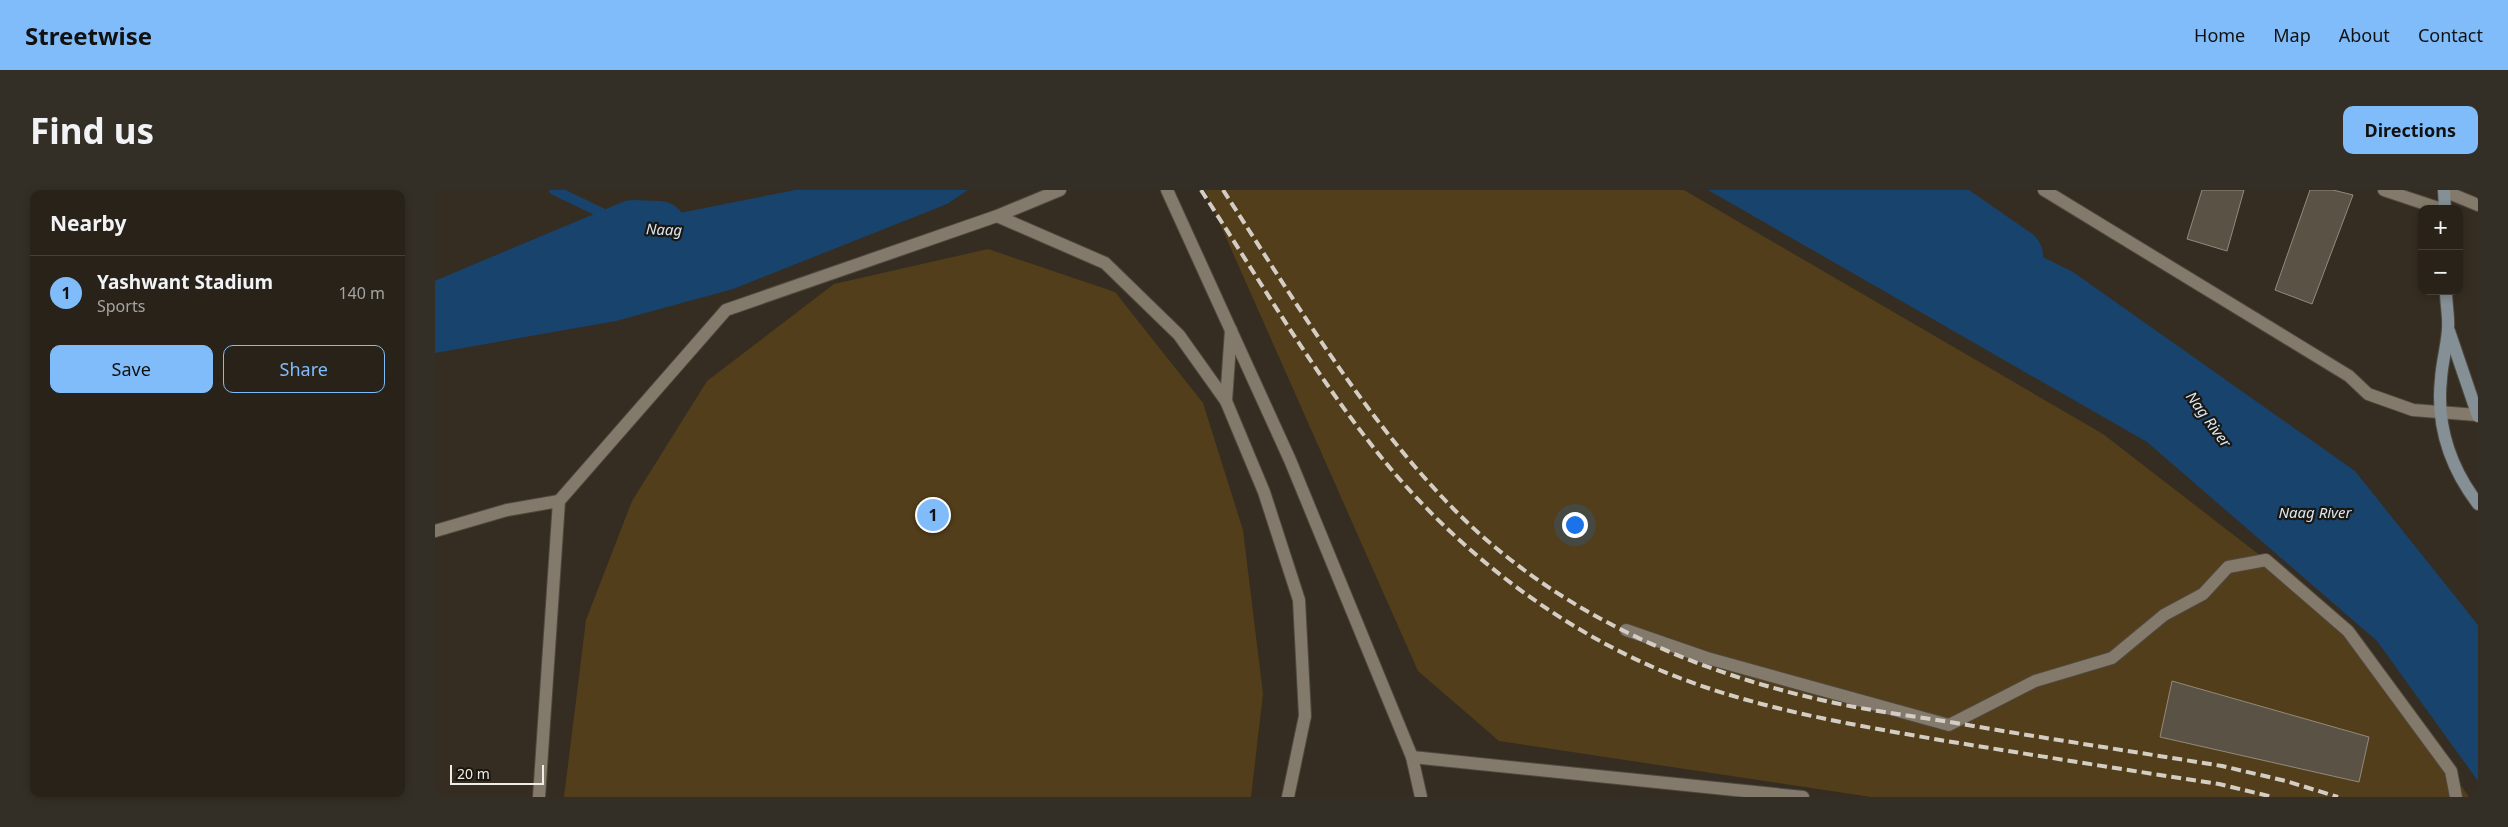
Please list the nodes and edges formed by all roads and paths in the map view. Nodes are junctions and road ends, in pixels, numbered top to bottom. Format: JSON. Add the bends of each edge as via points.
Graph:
{"nodes":[{"id":1,"x":1060,"y":190,"type":"edge"},
{"id":2,"x":1167,"y":190,"type":"edge"},
{"id":3,"x":2045,"y":190,"type":"edge"},
{"id":4,"x":2384,"y":190,"type":"edge"},
{"id":5,"x":2444,"y":191,"type":"edge"},
{"id":6,"x":2431,"y":205,"type":"edge"},
{"id":7,"x":2443,"y":205,"type":"edge"},
{"id":8,"x":2478,"y":205,"type":"edge"},
{"id":9,"x":997,"y":216,"type":"junction"},
{"id":10,"x":2446,"y":295,"type":"edge"},
{"id":11,"x":2449,"y":328,"type":"junction"},
{"id":12,"x":1231,"y":330,"type":"junction"},
{"id":13,"x":1226,"y":400,"type":"junction"},
{"id":14,"x":2440,"y":413,"type":"junction"},
{"id":15,"x":2478,"y":416,"type":"edge"},
{"id":16,"x":559,"y":501,"type":"junction"},
{"id":17,"x":2478,"y":504,"type":"edge"},
{"id":18,"x":435,"y":531,"type":"edge"},
{"id":19,"x":1625,"y":630,"type":"dead end"},
{"id":20,"x":1412,"y":757,"type":"junction"},
{"id":21,"x":1706,"y":793,"type":"edge"},
{"id":22,"x":539,"y":797,"type":"edge"},
{"id":23,"x":1289,"y":797,"type":"edge"},
{"id":24,"x":1421,"y":797,"type":"edge"},
{"id":25,"x":1803,"y":797,"type":"edge"},
{"id":26,"x":2456,"y":797,"type":"edge"}],
"edges":[{"from":1,"to":9,"type":"street"},
{"from":2,"to":12,"type":"street"},
{"from":3,"to":14,"type":"street","via":[[2349,376],[2368,394],[2413,410]]},
{"from":4,"to":6,"type":"street"},
{"from":5,"to":7,"type":"main road"},
{"from":5,"to":8,"type":"street"},
{"from":9,"to":13,"type":"street","via":[[1105,264],[1179,335]]},
{"from":9,"to":16,"type":"street","via":[[727,310]]},
{"from":10,"to":11,"type":"main road"},
{"from":11,"to":14,"type":"main road","via":[[2441,379]]},
{"from":11,"to":15,"type":"main road"},
{"from":12,"to":13,"type":"street"},
{"from":12,"to":20,"type":"street","via":[[1290,460]]},
{"from":13,"to":23,"type":"street","via":[[1263,492],[1299,600],[1305,716]]},
{"from":14,"to":15,"type":"street"},
{"from":14,"to":17,"type":"main road","via":[[2445,443],[2463,484]]},
{"from":16,"to":18,"type":"street","via":[[507,510]]},
{"from":16,"to":22,"type":"street"},
{"from":19,"to":26,"type":"street","via":[[1707,658],[1949,725],[2035,680],[2112,658],[2164,615],[2203,594],[2227,567],[2266,560],[2348,631],[2451,770]]},
{"from":20,"to":21,"type":"street"},
{"from":20,"to":24,"type":"street"},
{"from":21,"to":25,"type":"street"}]}
